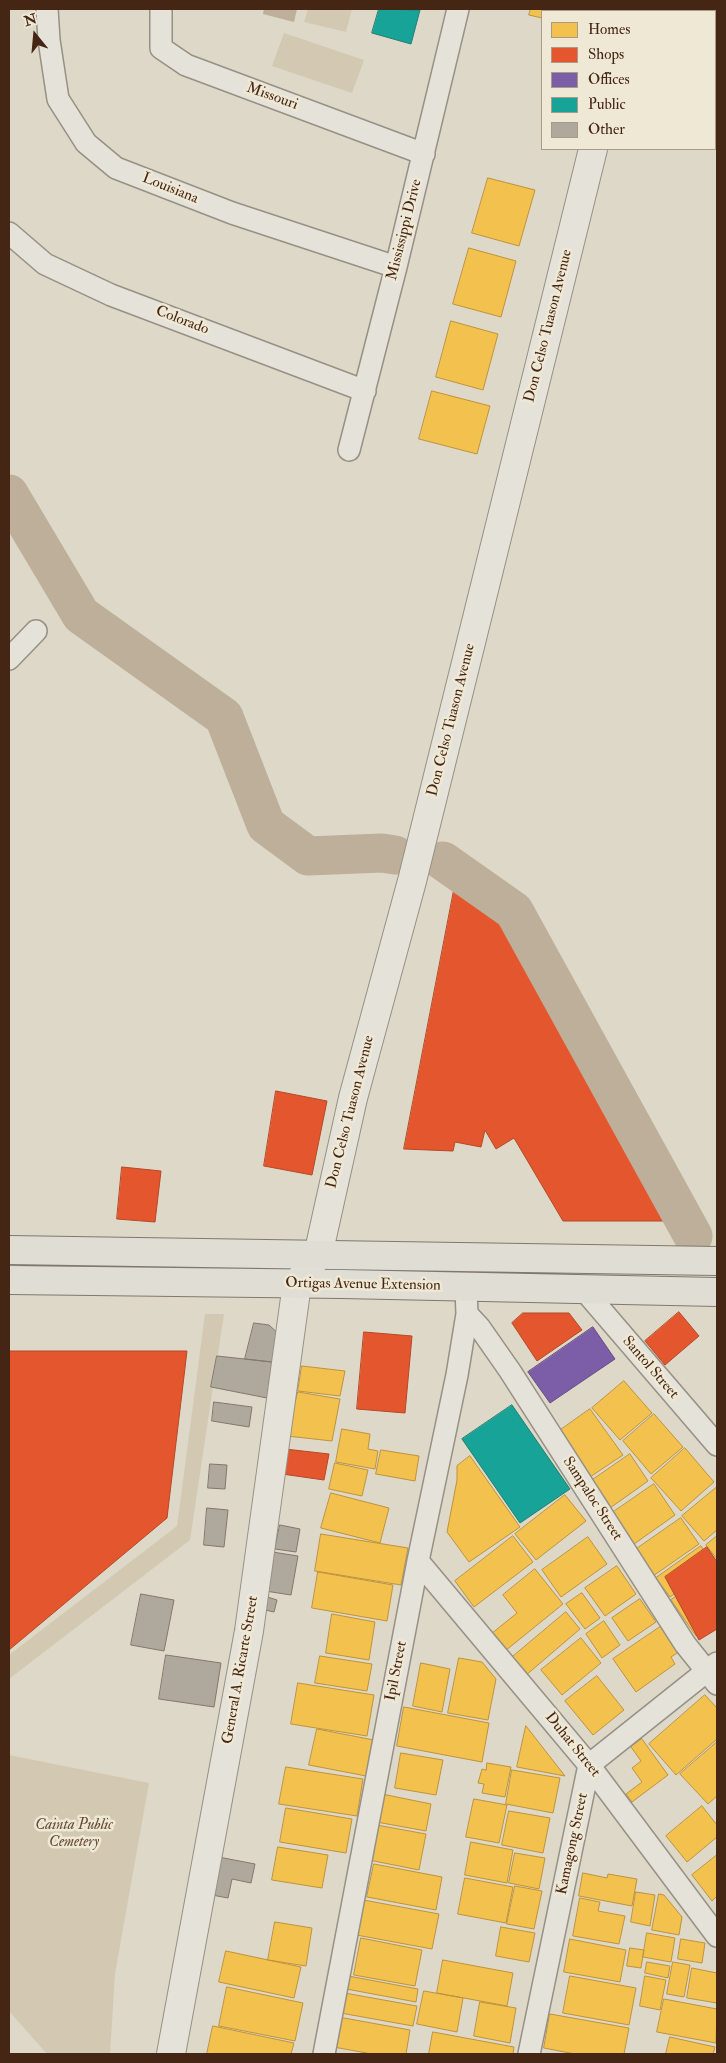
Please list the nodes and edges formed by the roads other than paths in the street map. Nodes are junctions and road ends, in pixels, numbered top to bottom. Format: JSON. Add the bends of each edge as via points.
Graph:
{"nodes":[{"id":1,"x":47,"y":9,"type":"edge"},
{"id":2,"x":161,"y":9,"type":"edge"},
{"id":3,"x":458,"y":9,"type":"edge"},
{"id":4,"x":592,"y":150,"type":"edge"},
{"id":5,"x":424,"y":154,"type":"junction"},
{"id":6,"x":9,"y":233,"type":"edge"},
{"id":7,"x":396,"y":267,"type":"junction"},
{"id":8,"x":365,"y":391,"type":"junction"},
{"id":9,"x":350,"y":450,"type":"dead end"},
{"id":10,"x":36,"y":631,"type":"dead end"},
{"id":11,"x":9,"y":659,"type":"edge"},
{"id":12,"x":9,"y":1250,"type":"edge"},
{"id":13,"x":318,"y":1255,"type":"junction"},
{"id":14,"x":717,"y":1261,"type":"edge"},
{"id":15,"x":9,"y":1280,"type":"edge"},
{"id":16,"x":296,"y":1284,"type":"junction"},
{"id":17,"x":584,"y":1290,"type":"junction"},
{"id":18,"x":717,"y":1292,"type":"edge"},
{"id":19,"x":467,"y":1301,"type":"junction"},
{"id":20,"x":717,"y":1445,"type":"edge"},
{"id":21,"x":418,"y":1561,"type":"junction"},
{"id":22,"x":713,"y":1672,"type":"edge"},
{"id":23,"x":589,"y":1765,"type":"junction"},
{"id":24,"x":717,"y":1936,"type":"edge"},
{"id":25,"x":171,"y":2054,"type":"edge"},
{"id":26,"x":324,"y":2054,"type":"edge"},
{"id":27,"x":529,"y":2054,"type":"edge"}],
"edges":[{"from":1,"to":7,"type":"street","name":"Louisiana","via":[[58,99],[86,143],[116,168],[232,213]]},
{"from":2,"to":5,"type":"street","name":"Missouri","via":[[161,48],[186,65]]},
{"from":3,"to":5,"type":"street","name":"Mississippi Drive"},
{"from":4,"to":13,"type":"street","name":"Don Celso Tuason Avenue","via":[[412,881],[353,1098]]},
{"from":5,"to":7,"type":"street","name":"Mississippi Drive"},
{"from":6,"to":8,"type":"street","name":"Colorado","via":[[44,264],[112,295]]},
{"from":7,"to":8,"type":"street","name":"Mississippi Drive"},
{"from":8,"to":9,"type":"street","name":"Mississippi Drive"},
{"from":10,"to":11,"type":"street"},
{"from":12,"to":13,"type":"main road","name":"Ortigas Avenue Extension"},
{"from":13,"to":14,"type":"main road","name":"Ortigas Avenue Extension"},
{"from":13,"to":16,"type":"street","name":"Don Celso Tuason Avenue"},
{"from":15,"to":16,"type":"main road","name":"Ortigas Avenue Extension"},
{"from":16,"to":19,"type":"main road","name":"Ortigas Avenue Extension"},
{"from":16,"to":25,"type":"street","name":"General A. Ricarte Street","via":[[249,1631]]},
{"from":17,"to":18,"type":"main road","name":"Ortigas Avenue Extension"},
{"from":17,"to":19,"type":"main road","name":"Ortigas Avenue Extension"},
{"from":17,"to":20,"type":"street","name":"Santol Street"},
{"from":19,"to":21,"type":"street","name":"Ipil Street","via":[[457,1375]]},
{"from":19,"to":22,"type":"street","name":"Sampaloc Street","via":[[480,1328],[685,1644]]},
{"from":21,"to":23,"type":"street","name":"Duhat Street"},
{"from":21,"to":26,"type":"street","name":"Ipil Street"},
{"from":22,"to":23,"type":"street"},
{"from":23,"to":24,"type":"street","name":"Duhat Street"},
{"from":23,"to":27,"type":"street","name":"Kamagong Street"}]}
